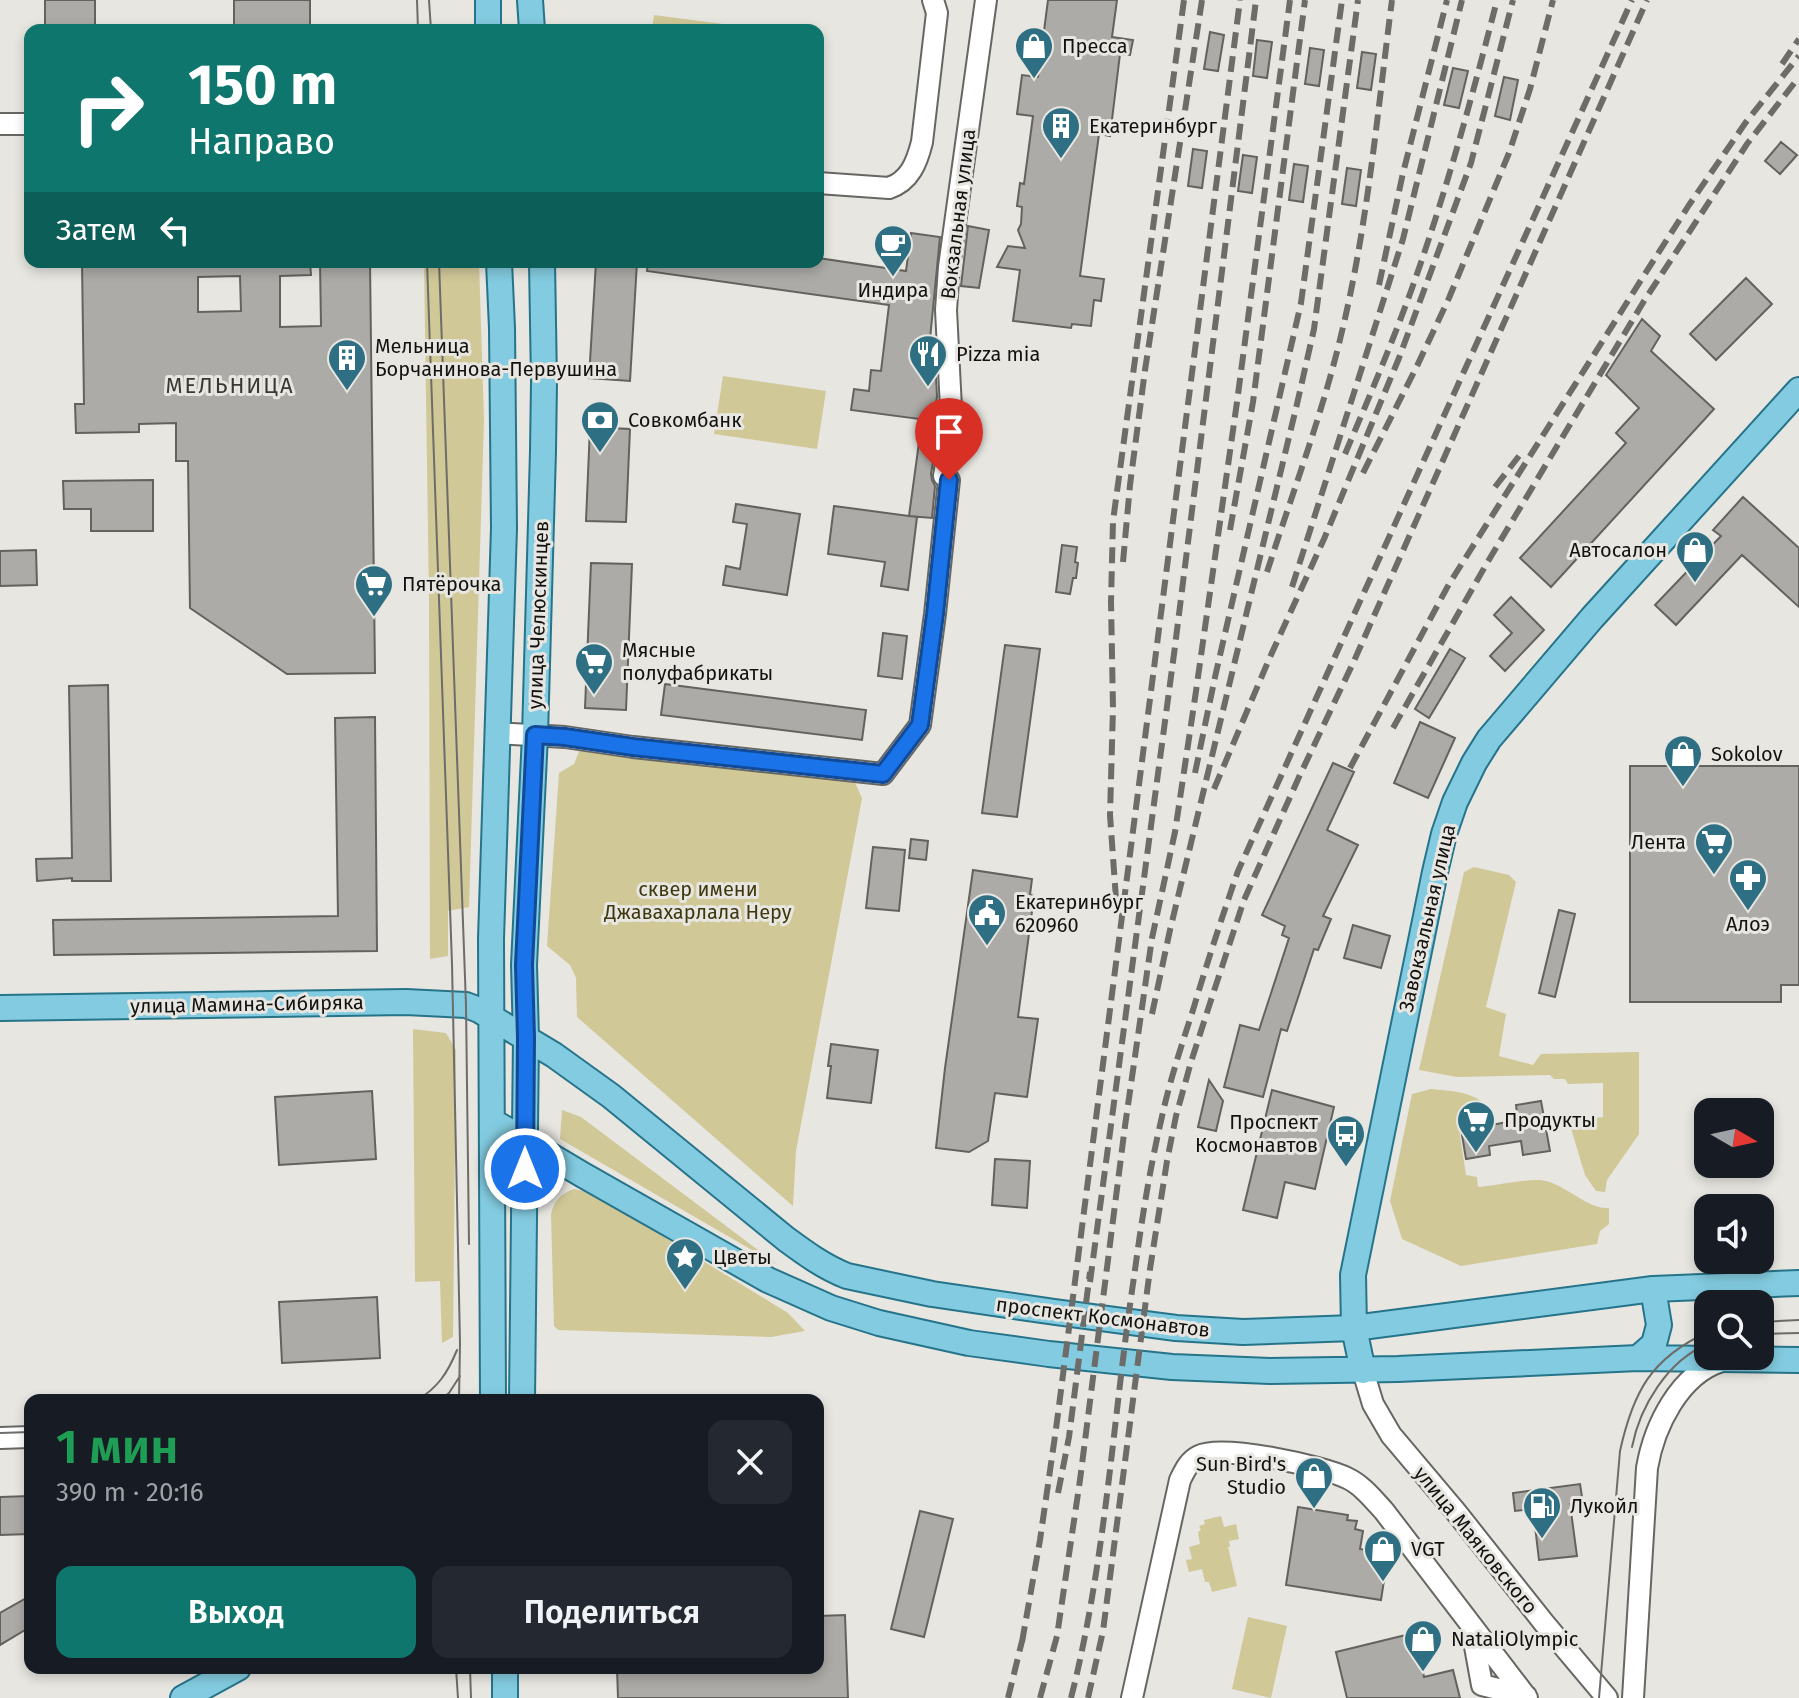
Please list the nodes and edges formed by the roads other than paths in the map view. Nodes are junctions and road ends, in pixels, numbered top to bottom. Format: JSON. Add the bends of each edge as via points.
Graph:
{"nodes":[{"id":1,"x":488,"y":0,"type":"edge"},
{"id":2,"x":530,"y":0,"type":"edge"},
{"id":3,"x":933,"y":0,"type":"edge"},
{"id":4,"x":986,"y":0,"type":"edge"},
{"id":5,"x":488,"y":24,"type":"edge"},
{"id":6,"x":532,"y":24,"type":"edge"},
{"id":7,"x":0,"y":124,"type":"edge"},
{"id":8,"x":24,"y":124,"type":"edge"},
{"id":9,"x":824,"y":183,"type":"edge"},
{"id":10,"x":499,"y":268,"type":"edge"},
{"id":11,"x":542,"y":268,"type":"edge"},
{"id":12,"x":1799,"y":390,"type":"edge"},
{"id":13,"x":497,"y":733,"type":"junction"},
{"id":14,"x":535,"y":735,"type":"junction"},
{"id":15,"x":0,"y":1008,"type":"edge"},
{"id":16,"x":491,"y":1018,"type":"junction"},
{"id":17,"x":526,"y":1038,"type":"junction"},
{"id":18,"x":492,"y":1121,"type":"junction"},
{"id":19,"x":525,"y":1141,"type":"junction"},
{"id":20,"x":1799,"y":1283,"type":"edge"},
{"id":21,"x":1653,"y":1289,"type":"junction"},
{"id":22,"x":1354,"y":1328,"type":"junction"},
{"id":23,"x":1638,"y":1358,"type":"junction"},
{"id":24,"x":1694,"y":1359,"type":"edge"},
{"id":25,"x":1774,"y":1360,"type":"edge"},
{"id":26,"x":1799,"y":1360,"type":"edge"},
{"id":27,"x":1703,"y":1370,"type":"edge"},
{"id":28,"x":1363,"y":1371,"type":"junction"},
{"id":29,"x":493,"y":1394,"type":"edge"},
{"id":30,"x":522,"y":1394,"type":"edge"},
{"id":31,"x":24,"y":1437,"type":"edge"},
{"id":32,"x":0,"y":1438,"type":"edge"},
{"id":33,"x":227,"y":1674,"type":"edge"},
{"id":34,"x":505,"y":1674,"type":"edge"},
{"id":35,"x":1598,"y":1693,"type":"edge"},
{"id":36,"x":1526,"y":1697,"type":"edge"},
{"id":37,"x":183,"y":1698,"type":"edge"},
{"id":38,"x":505,"y":1698,"type":"edge"},
{"id":39,"x":1132,"y":1698,"type":"edge"},
{"id":40,"x":1633,"y":1698,"type":"edge"}],
"edges":[{"from":1,"to":5,"type":"main road"},
{"from":2,"to":6,"type":"main road"},
{"from":3,"to":9,"type":"street","via":[[937,13],[922,142],[911,172],[889,188]]},
{"from":4,"to":14,"type":"street","name":"Вокзальная улица","via":[[949,267],[952,428],[920,725],[883,774]]},
{"from":7,"to":8,"type":"street"},
{"from":10,"to":13,"type":"main road","name":"улица Челюскинцев","via":[[504,528]]},
{"from":11,"to":14,"type":"main road","name":"улица Челюскинцев"},
{"from":12,"to":22,"type":"main road","name":"Завокзальная улица","via":[[1592,618],[1489,739],[1464,781],[1435,872],[1374,1164],[1353,1275]]},
{"from":13,"to":14,"type":"street"},
{"from":13,"to":16,"type":"main road","name":"улица Челюскинцев"},
{"from":14,"to":17,"type":"main road","name":"улица Челюскинцев","via":[[524,965]]},
{"from":15,"to":16,"type":"main road","name":"улица Мамина-Сибиряка","via":[[406,1002],[466,1005]]},
{"from":16,"to":17,"type":"main road","name":"проспект Космонавтов"},
{"from":16,"to":18,"type":"main road","name":"улица Челюскинцев"},
{"from":17,"to":19,"type":"main road","name":"улица Челюскинцев"},
{"from":17,"to":22,"type":"main road","name":"проспект Космонавтов","via":[[611,1096],[786,1239],[847,1276],[932,1294],[1176,1328]]},
{"from":18,"to":19,"type":"main road","name":"проспект Космонавтов"},
{"from":18,"to":29,"type":"main road","name":"улица Челюскинцев"},
{"from":19,"to":28,"type":"main road","name":"проспект Космонавтов","via":[[768,1280],[879,1323],[969,1343],[1172,1367]]},
{"from":19,"to":30,"type":"main road","name":"улица Челюскинцев"},
{"from":20,"to":21,"type":"main road","name":"проспект Космонавтов"},
{"from":21,"to":22,"type":"main road","name":"проспект Космонавтов"},
{"from":21,"to":23,"type":"main road","via":[[1659,1325],[1654,1344]]},
{"from":22,"to":28,"type":"main road","name":"Завокзальная улица"},
{"from":23,"to":24,"type":"main road","name":"проспект Космонавтов"},
{"from":23,"to":28,"type":"main road","name":"проспект Космонавтов"},
{"from":25,"to":26,"type":"main road","name":"проспект Космонавтов"},
{"from":27,"to":40,"type":"street","via":[[1662,1419],[1651,1445]]},
{"from":28,"to":35,"type":"street","name":"улица Маяковского","via":[[1373,1404],[1391,1435]]},
{"from":31,"to":32,"type":"street"},
{"from":33,"to":37,"type":"main road"},
{"from":34,"to":38,"type":"main road"},
{"from":36,"to":39,"type":"street","via":[[1384,1511],[1350,1479],[1303,1463],[1210,1452],[1187,1465],[1180,1480]]}]}
